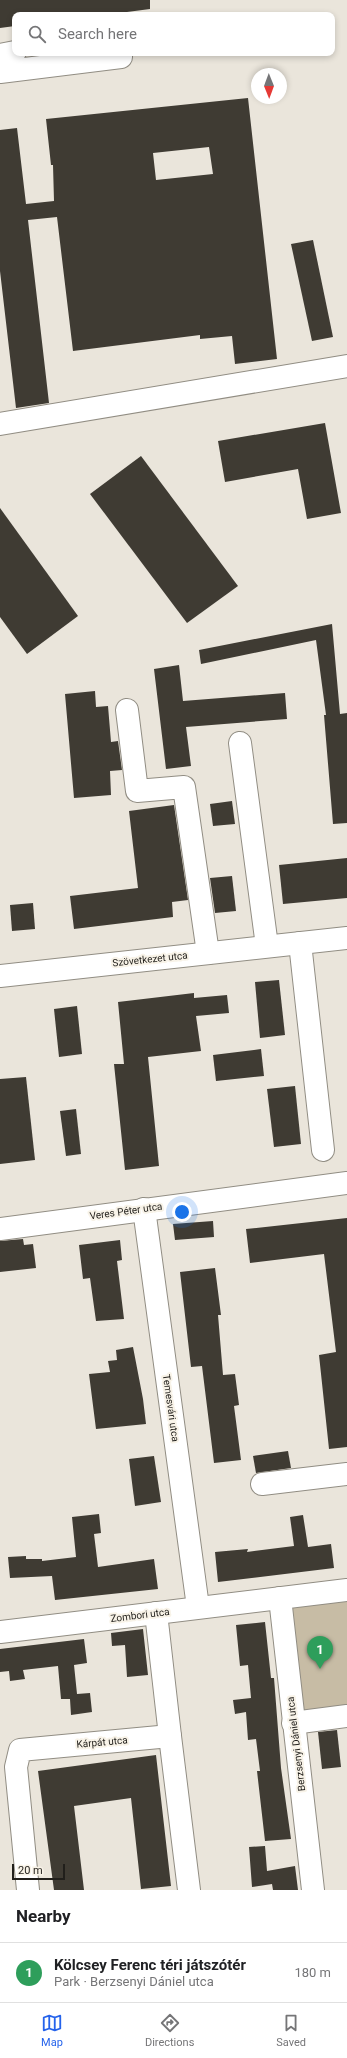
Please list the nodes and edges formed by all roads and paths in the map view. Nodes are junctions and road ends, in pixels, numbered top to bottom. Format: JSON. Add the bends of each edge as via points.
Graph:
{"nodes":[{"id":1,"x":12,"y":53,"type":"edge"},
{"id":2,"x":0,"y":55,"type":"edge"},
{"id":3,"x":120,"y":57,"type":"dead end"},
{"id":4,"x":0,"y":72,"type":"edge"},
{"id":5,"x":347,"y":366,"type":"edge"},
{"id":6,"x":0,"y":424,"type":"edge"},
{"id":7,"x":127,"y":710,"type":"dead end"},
{"id":8,"x":240,"y":743,"type":"dead end"},
{"id":9,"x":347,"y":938,"type":"edge"},
{"id":10,"x":300,"y":943,"type":"junction"},
{"id":11,"x":267,"y":946,"type":"junction"},
{"id":12,"x":208,"y":953,"type":"junction"},
{"id":13,"x":0,"y":976,"type":"edge"},
{"id":14,"x":323,"y":1150,"type":"dead end"},
{"id":15,"x":347,"y":1183,"type":"edge"},
{"id":16,"x":144,"y":1209,"type":"junction"},
{"id":17,"x":0,"y":1229,"type":"edge"},
{"id":18,"x":347,"y":1474,"type":"edge"},
{"id":19,"x":262,"y":1484,"type":"dead end"},
{"id":20,"x":347,"y":1590,"type":"edge"},
{"id":21,"x":280,"y":1598,"type":"junction"},
{"id":22,"x":198,"y":1607,"type":"junction"},
{"id":23,"x":156,"y":1613,"type":"junction"},
{"id":24,"x":0,"y":1632,"type":"edge"},
{"id":25,"x":347,"y":1716,"type":"edge"},
{"id":26,"x":293,"y":1723,"type":"junction"},
{"id":27,"x":170,"y":1736,"type":"junction"},
{"id":28,"x":28,"y":1890,"type":"edge"},
{"id":29,"x":189,"y":1890,"type":"edge"},
{"id":30,"x":314,"y":1890,"type":"edge"}],
"edges":[{"from":1,"to":2,"type":"street"},
{"from":3,"to":4,"type":"street"},
{"from":5,"to":6,"type":"street"},
{"from":7,"to":12,"type":"street","via":[[137,791],[184,787]]},
{"from":8,"to":11,"type":"street"},
{"from":9,"to":10,"type":"street","name":"Szövetkezet utca"},
{"from":10,"to":11,"type":"street","name":"Szövetkezet utca"},
{"from":10,"to":14,"type":"street"},
{"from":11,"to":12,"type":"street","name":"Szövetkezet utca"},
{"from":12,"to":13,"type":"street","name":"Szövetkezet utca"},
{"from":15,"to":16,"type":"street","name":"Veres Péter utca"},
{"from":16,"to":17,"type":"street","name":"Veres Péter utca"},
{"from":16,"to":22,"type":"street","name":"Temesvári utca"},
{"from":18,"to":19,"type":"street"},
{"from":20,"to":21,"type":"street","name":"Zombori utca"},
{"from":21,"to":22,"type":"street","name":"Zombori utca"},
{"from":21,"to":26,"type":"street","name":"Berzsenyi Dániel utca"},
{"from":22,"to":23,"type":"street","name":"Zombori utca"},
{"from":23,"to":24,"type":"street","name":"Zombori utca"},
{"from":23,"to":27,"type":"street"},
{"from":25,"to":26,"type":"street"},
{"from":26,"to":30,"type":"street","name":"Berzsenyi Dániel utca"},
{"from":27,"to":28,"type":"street","name":"Kárpát utca","via":[[20,1750],[16,1767]]},
{"from":27,"to":29,"type":"street"}]}
